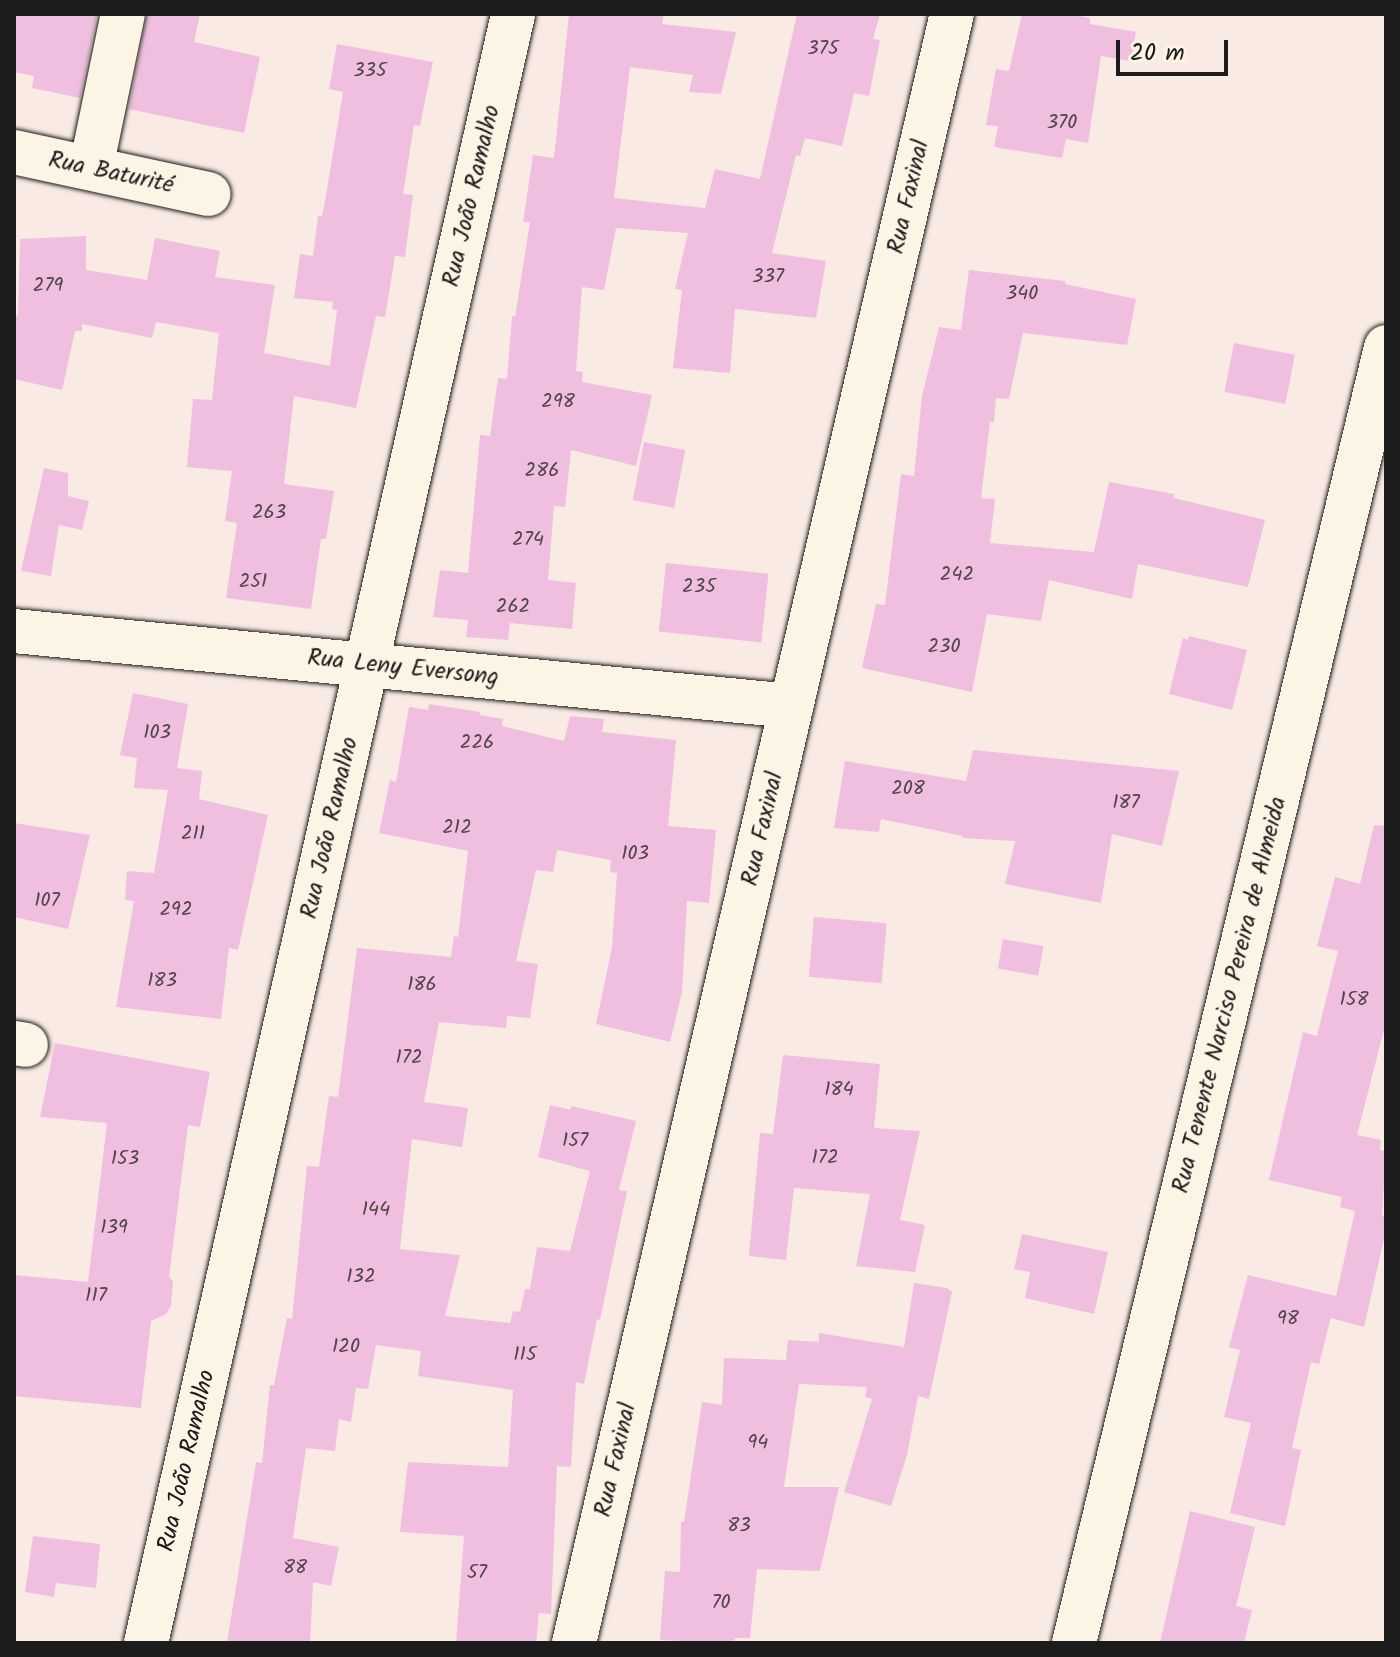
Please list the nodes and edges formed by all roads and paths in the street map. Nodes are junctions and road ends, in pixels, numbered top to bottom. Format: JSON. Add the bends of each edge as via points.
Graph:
{"nodes":[{"id":1,"x":123,"y":14,"type":"edge"},
{"id":2,"x":513,"y":14,"type":"edge"},
{"id":3,"x":952,"y":14,"type":"edge"},
{"id":4,"x":14,"y":152,"type":"edge"},
{"id":5,"x":91,"y":168,"type":"junction"},
{"id":6,"x":209,"y":194,"type":"dead end"},
{"id":7,"x":1386,"y":347,"type":"edge"},
{"id":8,"x":14,"y":631,"type":"edge"},
{"id":9,"x":367,"y":665,"type":"junction"},
{"id":10,"x":791,"y":706,"type":"junction"},
{"id":11,"x":146,"y":1643,"type":"edge"},
{"id":12,"x":574,"y":1643,"type":"edge"},
{"id":13,"x":1074,"y":1643,"type":"edge"}],
"edges":[{"from":1,"to":5,"type":"street"},
{"from":2,"to":9,"type":"street","name":"Rua João Ramalho"},
{"from":3,"to":10,"type":"street","name":"Rua Faxinal"},
{"from":4,"to":5,"type":"street","name":"Rua Baturité"},
{"from":5,"to":6,"type":"street","name":"Rua Baturité"},
{"from":7,"to":13,"type":"street","name":"Rua Tenente Narciso Pereira de Almeida"},
{"from":8,"to":9,"type":"street","name":"Rua Leny Eversong"},
{"from":9,"to":10,"type":"street","name":"Rua Leny Eversong"},
{"from":9,"to":11,"type":"street","name":"Rua João Ramalho"},
{"from":10,"to":12,"type":"street","name":"Rua Faxinal"}]}
